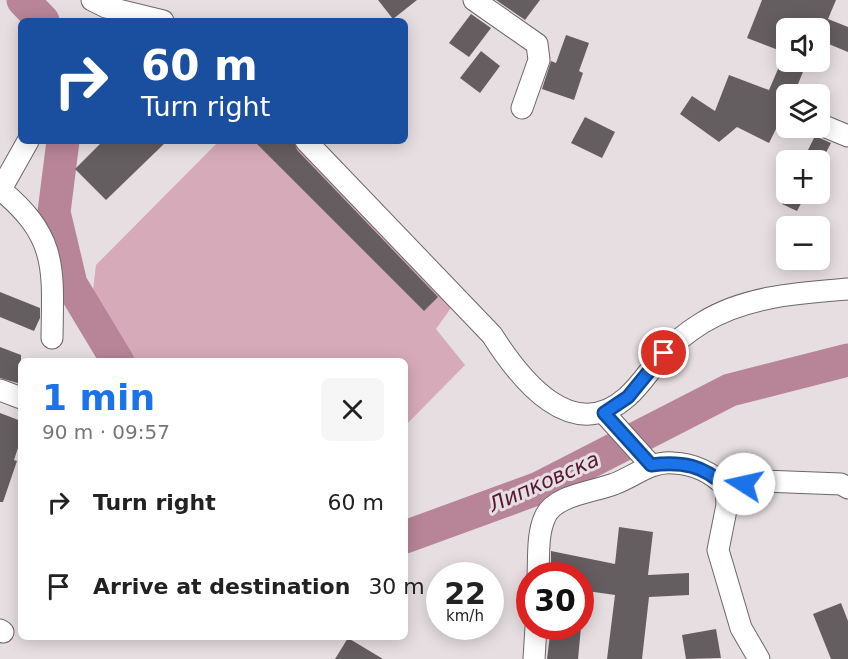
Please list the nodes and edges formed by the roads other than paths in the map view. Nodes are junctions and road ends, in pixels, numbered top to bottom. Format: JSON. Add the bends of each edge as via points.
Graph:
{"nodes":[{"id":1,"x":474,"y":0,"type":"edge"},
{"id":2,"x":101,"y":7,"type":"edge"},
{"id":3,"x":150,"y":18,"type":"edge"},
{"id":4,"x":522,"y":108,"type":"dead end"},
{"id":5,"x":830,"y":129,"type":"edge"},
{"id":6,"x":848,"y":136,"type":"edge"},
{"id":7,"x":26,"y":144,"type":"edge"},
{"id":8,"x":309,"y":144,"type":"edge"},
{"id":9,"x":0,"y":189,"type":"edge"},
{"id":10,"x":848,"y":289,"type":"edge"},
{"id":11,"x":51,"y":338,"type":"dead end"},
{"id":12,"x":0,"y":390,"type":"edge"},
{"id":13,"x":18,"y":397,"type":"edge"},
{"id":14,"x":604,"y":413,"type":"junction"},
{"id":15,"x":651,"y":465,"type":"junction"},
{"id":16,"x":726,"y":487,"type":"junction"},
{"id":17,"x":848,"y":488,"type":"edge"},
{"id":18,"x":540,"y":562,"type":"edge"},
{"id":19,"x":535,"y":640,"type":"edge"},
{"id":20,"x":534,"y":659,"type":"edge"},
{"id":21,"x":759,"y":659,"type":"edge"}],
"edges":[{"from":1,"to":4,"type":"street","via":[[537,44],[539,60]]},
{"from":2,"to":3,"type":"street"},
{"from":5,"to":6,"type":"street"},
{"from":7,"to":9,"type":"street"},
{"from":8,"to":14,"type":"street","via":[[492,335],[510,363],[540,396],[579,413]]},
{"from":9,"to":11,"type":"street","via":[[30,216],[47,246],[53,279]]},
{"from":10,"to":14,"type":"street","via":[[759,299],[702,323],[664,353],[628,397]]},
{"from":12,"to":13,"type":"street"},
{"from":14,"to":15,"type":"street"},
{"from":15,"to":16,"type":"street","via":[[692,465],[713,474]]},
{"from":15,"to":18,"type":"street","via":[[615,484],[551,508],[545,517]]},
{"from":16,"to":17,"type":"street","via":[[763,481],[841,484]]},
{"from":16,"to":21,"type":"street","via":[[727,505],[718,550],[741,628]]},
{"from":19,"to":20,"type":"street"}]}
